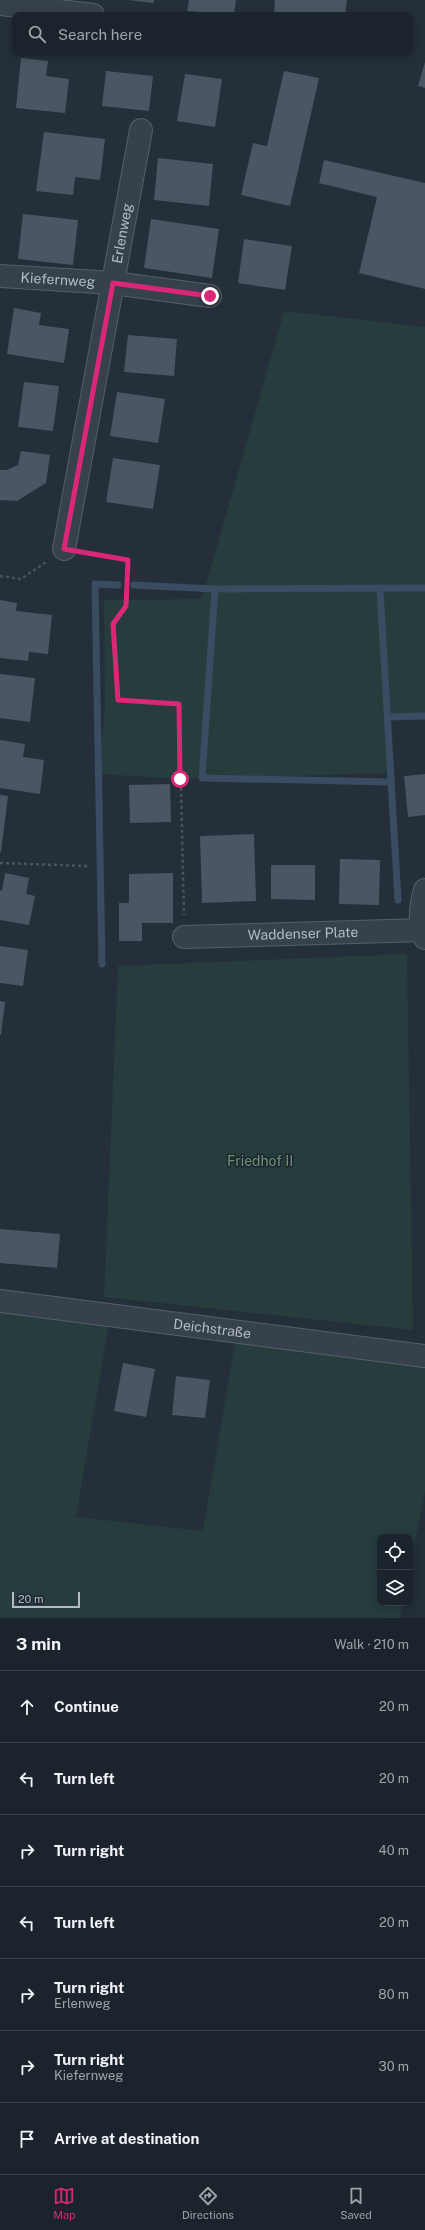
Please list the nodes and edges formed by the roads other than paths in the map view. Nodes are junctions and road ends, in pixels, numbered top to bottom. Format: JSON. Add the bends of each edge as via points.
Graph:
{"nodes":[{"id":1,"x":0,"y":4,"type":"edge"},
{"id":2,"x":68,"y":12,"type":"edge"},
{"id":3,"x":141,"y":130,"type":"dead end"},
{"id":4,"x":0,"y":276,"type":"edge"},
{"id":5,"x":113,"y":283,"type":"junction"},
{"id":6,"x":210,"y":296,"type":"dead end"},
{"id":7,"x":64,"y":549,"type":"road end"},
{"id":8,"x":425,"y":890,"type":"edge"},
{"id":9,"x":424,"y":934,"type":"edge"},
{"id":10,"x":184,"y":937,"type":"road end"},
{"id":11,"x":0,"y":1301,"type":"edge"},
{"id":12,"x":425,"y":1356,"type":"edge"}],
"edges":[{"from":1,"to":2,"type":"street"},
{"from":3,"to":5,"type":"street","name":"Erlenweg"},
{"from":4,"to":5,"type":"street","name":"Kiefernweg"},
{"from":5,"to":6,"type":"street","name":"Kiefernweg"},
{"from":5,"to":7,"type":"street","name":"Erlenweg"},
{"from":8,"to":9,"type":"street","via":[[421,906]]},
{"from":9,"to":10,"type":"street","name":"Waddenser Plate"},
{"from":11,"to":12,"type":"street","name":"Deichstraße"}]}
